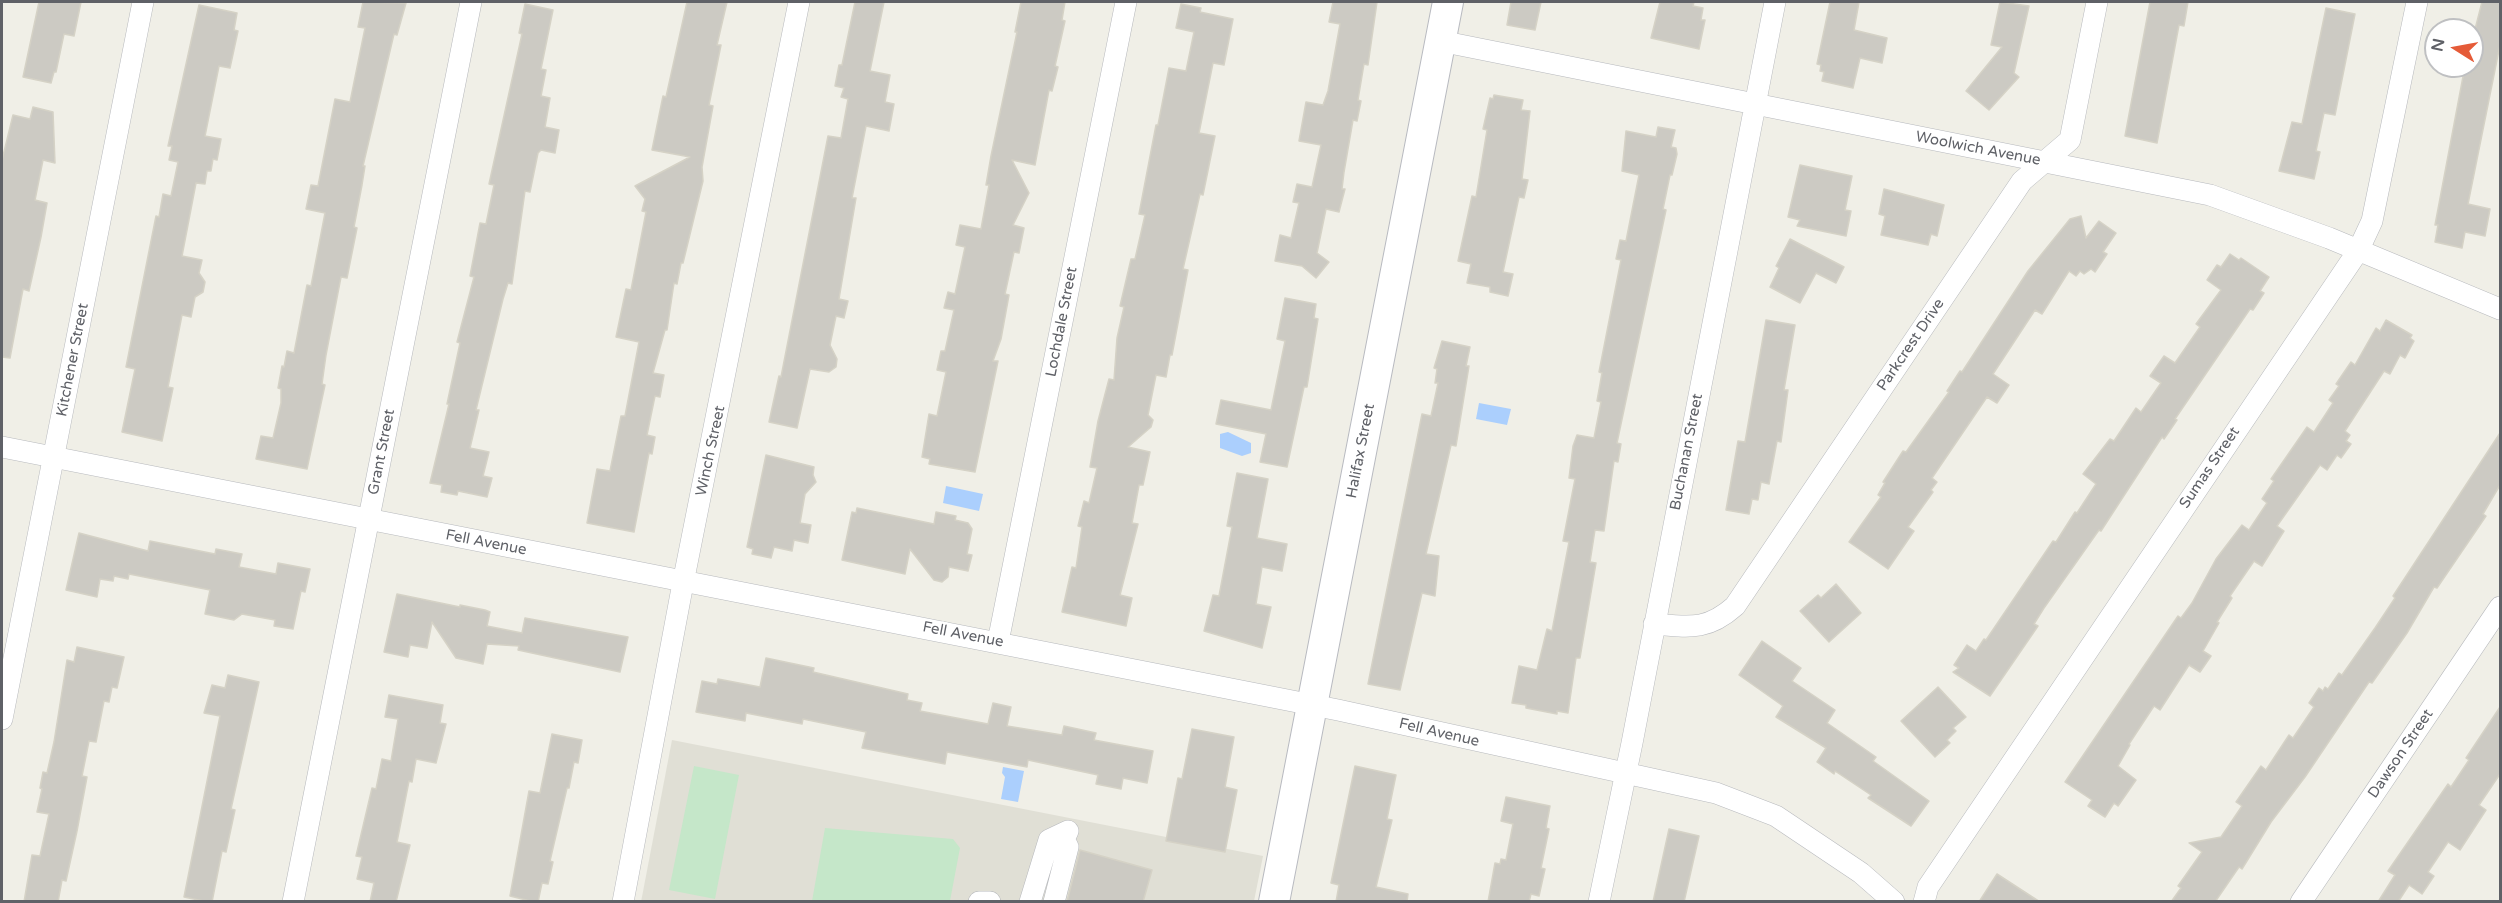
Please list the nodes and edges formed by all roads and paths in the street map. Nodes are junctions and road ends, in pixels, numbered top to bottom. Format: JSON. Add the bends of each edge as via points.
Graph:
{"nodes":[{"id":1,"x":143,"y":2,"type":"edge"},
{"id":2,"x":471,"y":2,"type":"edge"},
{"id":3,"x":799,"y":2,"type":"edge"},
{"id":4,"x":1126,"y":2,"type":"edge"},
{"id":5,"x":1448,"y":2,"type":"edge"},
{"id":6,"x":1775,"y":2,"type":"edge"},
{"id":7,"x":2097,"y":2,"type":"edge"},
{"id":8,"x":2417,"y":2,"type":"edge"},
{"id":9,"x":1440,"y":41,"type":"junction"},
{"id":10,"x":1755,"y":103,"type":"junction"},
{"id":11,"x":2043,"y":162,"type":"junction"},
{"id":12,"x":2358,"y":251,"type":"junction"},
{"id":13,"x":2500,"y":309,"type":"edge"},
{"id":14,"x":2,"y":447,"type":"edge"},
{"id":15,"x":54,"y":457,"type":"junction"},
{"id":16,"x":368,"y":520,"type":"junction"},
{"id":17,"x":683,"y":583,"type":"junction"},
{"id":18,"x":2500,"y":608,"type":"edge"},
{"id":19,"x":1654,"y":624,"type":"junction"},
{"id":20,"x":998,"y":642,"type":"junction"},
{"id":21,"x":1312,"y":705,"type":"junction"},
{"id":22,"x":2,"y":719,"type":"edge"},
{"id":23,"x":1624,"y":773,"type":"junction"},
{"id":24,"x":293,"y":902,"type":"edge"},
{"id":25,"x":623,"y":902,"type":"edge"},
{"id":26,"x":979,"y":902,"type":"edge"},
{"id":27,"x":990,"y":902,"type":"edge"},
{"id":28,"x":1030,"y":902,"type":"edge"},
{"id":29,"x":1054,"y":902,"type":"edge"},
{"id":30,"x":1274,"y":902,"type":"edge"},
{"id":31,"x":1599,"y":902,"type":"edge"},
{"id":32,"x":1893,"y":902,"type":"edge"},
{"id":33,"x":1924,"y":902,"type":"edge"},
{"id":34,"x":2301,"y":902,"type":"edge"}],
"edges":[{"from":1,"to":15,"type":"street","name":"Kitchener Street"},
{"from":2,"to":16,"type":"street","name":"Grant Street"},
{"from":3,"to":17,"type":"street","name":"Winch Street"},
{"from":4,"to":20,"type":"street","name":"Lochdale Street"},
{"from":5,"to":9,"type":"street","name":"Halifax Street"},
{"from":6,"to":10,"type":"street","name":"Buchanan Street"},
{"from":7,"to":11,"type":"street","name":"Parkcrest Drive","via":[[2070,140]]},
{"from":8,"to":12,"type":"street","name":"Sumas Street","via":[[2372,221]]},
{"from":9,"to":10,"type":"street","name":"Woolwich Avenue"},
{"from":9,"to":21,"type":"street","name":"Halifax Street"},
{"from":10,"to":11,"type":"street","name":"Woolwich Avenue"},
{"from":10,"to":19,"type":"street","name":"Buchanan Street"},
{"from":11,"to":12,"type":"street","name":"Woolwich Avenue","via":[[2210,195]]},
{"from":11,"to":19,"type":"street","name":"Parkcrest Drive","via":[[2022,181],[1735,606],[1721,619],[1704,626]]},
{"from":12,"to":13,"type":"street","name":"Woolwich Avenue"},
{"from":12,"to":33,"type":"street","name":"Sumas Street","via":[[2015,754],[1928,887]]},
{"from":14,"to":15,"type":"street","name":"Fell Avenue"},
{"from":15,"to":16,"type":"street","name":"Fell Avenue"},
{"from":15,"to":22,"type":"street","name":"Kitchener Street"},
{"from":16,"to":17,"type":"street","name":"Fell Avenue"},
{"from":16,"to":24,"type":"street","name":"Grant Street"},
{"from":17,"to":20,"type":"street","name":"Fell Avenue"},
{"from":17,"to":25,"type":"street","name":"Winch Street"},
{"from":18,"to":34,"type":"street","name":"Dawson Street"},
{"from":19,"to":23,"type":"street","name":"Buchanan Street"},
{"from":20,"to":21,"type":"street","name":"Fell Avenue"},
{"from":21,"to":23,"type":"street","name":"Fell Avenue"},
{"from":21,"to":30,"type":"street","name":"Halifax Street"},
{"from":23,"to":31,"type":"street","name":"Buchanan Street"},
{"from":23,"to":32,"type":"street","name":"Fell Avenue","via":[[1716,793],[1776,816],[1861,873]]},
{"from":26,"to":27,"type":"street"},
{"from":28,"to":29,"type":"street","via":[[1049,840],[1068,831],[1064,839],[1068,847]]}]}
